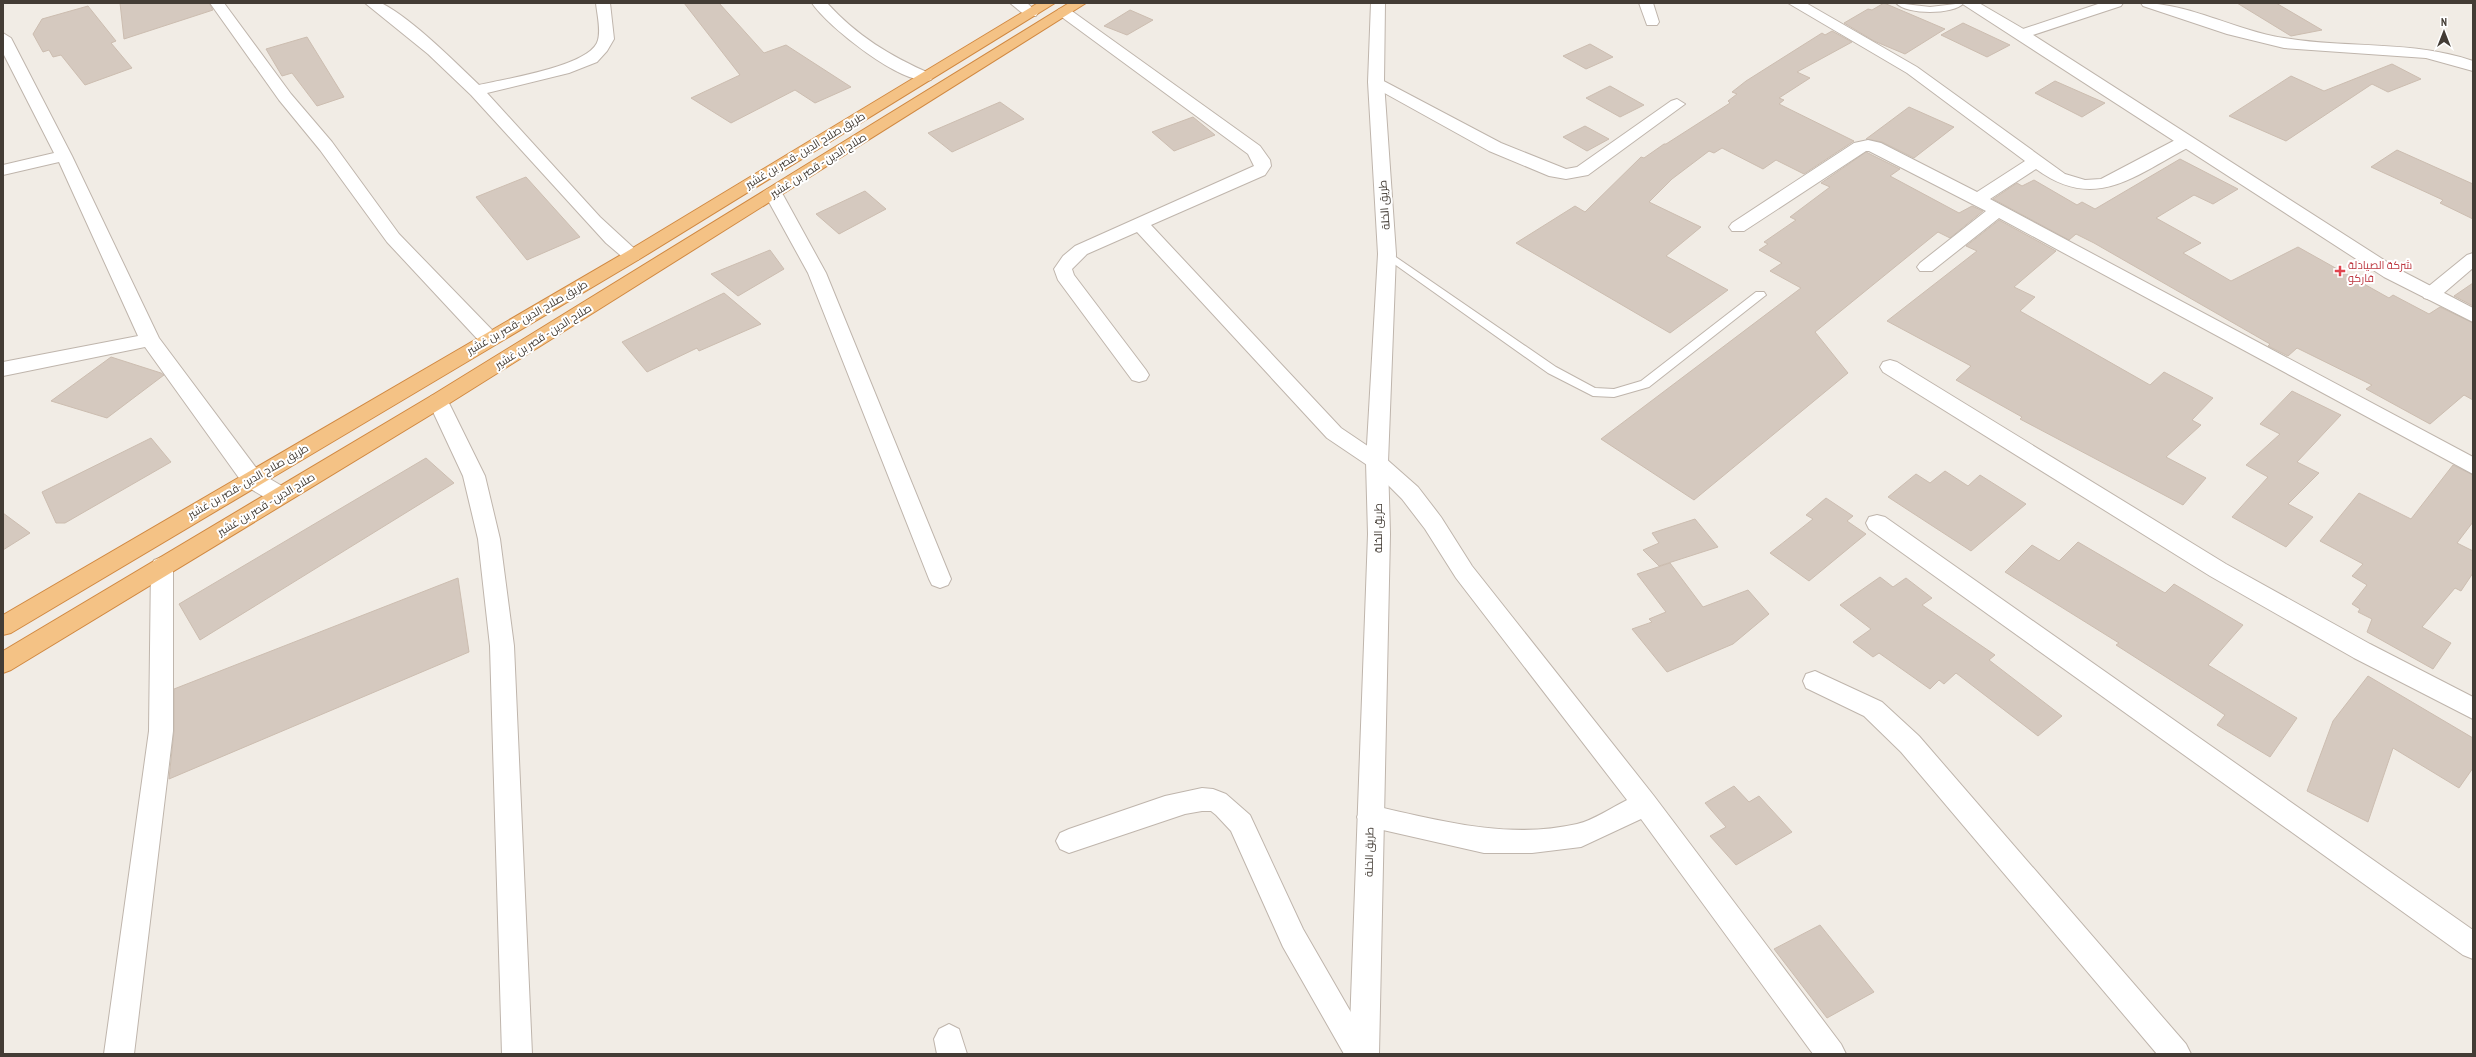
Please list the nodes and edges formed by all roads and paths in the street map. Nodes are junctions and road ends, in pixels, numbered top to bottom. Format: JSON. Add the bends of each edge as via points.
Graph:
{"nodes":[{"id":1,"x":217,"y":3,"type":"edge"},
{"id":2,"x":372,"y":3,"type":"edge"},
{"id":3,"x":603,"y":3,"type":"edge"},
{"id":4,"x":820,"y":3,"type":"edge"},
{"id":5,"x":1378,"y":3,"type":"edge"},
{"id":6,"x":1646,"y":3,"type":"edge"},
{"id":7,"x":1795,"y":3,"type":"edge"},
{"id":8,"x":1900,"y":3,"type":"edge"},
{"id":9,"x":1960,"y":3,"type":"edge"},
{"id":10,"x":1968,"y":3,"type":"edge"},
{"id":11,"x":2116,"y":3,"type":"edge"},
{"id":12,"x":2148,"y":3,"type":"edge"},
{"id":13,"x":1064,"y":6,"type":"edge"},
{"id":14,"x":1024,"y":8,"type":"edge"},
{"id":15,"x":1652,"y":22,"type":"dead end"},
{"id":16,"x":2022,"y":34,"type":"junction"},
{"id":17,"x":3,"y":38,"type":"edge"},
{"id":18,"x":2473,"y":66,"type":"edge"},
{"id":19,"x":11,"y":69,"type":"edge"},
{"id":20,"x":925,"y":77,"type":"junction"},
{"id":21,"x":1376,"y":82,"type":"junction"},
{"id":22,"x":475,"y":91,"type":"junction"},
{"id":23,"x":1677,"y":104,"type":"dead end"},
{"id":24,"x":2185,"y":142,"type":"junction"},
{"id":25,"x":64,"y":156,"type":"junction"},
{"id":26,"x":2035,"y":162,"type":"junction"},
{"id":27,"x":3,"y":170,"type":"edge"},
{"id":28,"x":773,"y":193,"type":"junction"},
{"id":29,"x":1978,"y":199,"type":"junction"},
{"id":30,"x":1998,"y":210,"type":"junction"},
{"id":31,"x":1139,"y":223,"type":"junction"},
{"id":32,"x":1738,"y":227,"type":"dead end"},
{"id":33,"x":1388,"y":254,"type":"junction"},
{"id":34,"x":632,"y":256,"type":"junction"},
{"id":35,"x":2473,"y":259,"type":"edge"},
{"id":36,"x":1926,"y":267,"type":"dead end"},
{"id":37,"x":1760,"y":294,"type":"dead end"},
{"id":38,"x":2431,"y":294,"type":"junction"},
{"id":39,"x":2473,"y":316,"type":"edge"},
{"id":40,"x":489,"y":339,"type":"junction"},
{"id":41,"x":150,"y":340,"type":"junction"},
{"id":42,"x":1890,"y":367,"type":"dead end"},
{"id":43,"x":3,"y":369,"type":"edge"},
{"id":44,"x":1139,"y":375,"type":"dead end"},
{"id":45,"x":438,"y":401,"type":"junction"},
{"id":46,"x":1377,"y":462,"type":"junction"},
{"id":47,"x":2473,"y":466,"type":"edge"},
{"id":48,"x":252,"y":479,"type":"junction"},
{"id":49,"x":280,"y":495,"type":"junction"},
{"id":50,"x":1877,"y":523,"type":"dead end"},
{"id":51,"x":162,"y":566,"type":"junction"},
{"id":52,"x":940,"y":580,"type":"dead end"},
{"id":53,"x":3,"y":626,"type":"edge"},
{"id":54,"x":3,"y":663,"type":"edge"},
{"id":55,"x":1815,"y":681,"type":"dead end"},
{"id":56,"x":2473,"y":709,"type":"edge"},
{"id":57,"x":1644,"y":804,"type":"junction"},
{"id":58,"x":1370,"y":817,"type":"junction"},
{"id":59,"x":1070,"y":841,"type":"dead end"},
{"id":60,"x":2473,"y":946,"type":"edge"},
{"id":61,"x":1363,"y":1053,"type":"edge"},
{"id":62,"x":119,"y":1054,"type":"edge"},
{"id":63,"x":517,"y":1054,"type":"edge"},
{"id":64,"x":1831,"y":1054,"type":"edge"},
{"id":65,"x":2176,"y":1054,"type":"edge"}],
"edges":[{"from":1,"to":40,"type":"street","via":[[393,238]]},
{"from":2,"to":22,"type":"street","via":[[438,56]]},
{"from":3,"to":22,"type":"street","via":[[606,39],[602,48],[592,58],[564,70]]},
{"from":4,"to":20,"type":"street","via":[[842,29],[863,46]]},
{"from":5,"to":21,"type":"street","name":"طريق الخلة"},
{"from":6,"to":15,"type":"street"},
{"from":7,"to":26,"type":"street","via":[[1912,70]]},
{"from":8,"to":9,"type":"lane","via":[[1928,11]]},
{"from":10,"to":16,"type":"street"},
{"from":11,"to":16,"type":"street"},
{"from":12,"to":18,"type":"street","via":[[2228,30],[2284,43],[2315,47],[2401,48],[2438,54]]},
{"from":13,"to":14,"type":"highway","name":"طريق صلاح الدين -قصر بن غشير"},
{"from":13,"to":28,"type":"highway","name":"صلاح الدين - قصر بن غشير"},
{"from":13,"to":31,"type":"street","via":[[1254,150],[1262,160],[1263,166],[1260,171]]},
{"from":14,"to":20,"type":"highway","name":"طريق صلاح الدين -قصر بن غشير"},
{"from":16,"to":24,"type":"street"},
{"from":17,"to":19,"type":"street"},
{"from":19,"to":25,"type":"street"},
{"from":20,"to":34,"type":"highway","name":"طريق صلاح الدين -قصر بن غشير"},
{"from":21,"to":23,"type":"street","via":[[1495,147],[1555,172],[1566,174],[1582,171]]},
{"from":21,"to":33,"type":"street","name":"طريق الخلة"},
{"from":22,"to":34,"type":"street","via":[[604,234]]},
{"from":24,"to":26,"type":"street","via":[[2105,184],[2074,183],[2059,178]]},
{"from":24,"to":38,"type":"street","via":[[2391,273]]},
{"from":25,"to":27,"type":"street"},
{"from":25,"to":41,"type":"street"},
{"from":26,"to":29,"type":"street"},
{"from":28,"to":45,"type":"highway","name":"صلاح الدين - قصر بن غشير"},
{"from":28,"to":52,"type":"street","via":[[817,273]]},
{"from":29,"to":30,"type":"street"},
{"from":29,"to":32,"type":"street","via":[[1875,146],[1868,145],[1860,147]]},
{"from":30,"to":36,"type":"street"},
{"from":30,"to":47,"type":"street"},
{"from":31,"to":44,"type":"street","via":[[1081,250],[1069,260],[1064,269],[1065,276]]},
{"from":31,"to":46,"type":"street","via":[[1334,434]]},
{"from":33,"to":37,"type":"lane","via":[[1552,370],[1593,392],[1614,393],[1645,384]]},
{"from":33,"to":46,"type":"street","name":"طريق الخلة"},
{"from":34,"to":40,"type":"highway","name":"طريق صلاح الدين -قصر بن غشير"},
{"from":35,"to":38,"type":"street"},
{"from":38,"to":39,"type":"street"},
{"from":40,"to":48,"type":"highway","name":"طريق صلاح الدين -قصر بن غشير"},
{"from":41,"to":43,"type":"street"},
{"from":41,"to":48,"type":"street"},
{"from":42,"to":56,"type":"street","via":[[2218,570],[2362,651]]},
{"from":45,"to":49,"type":"highway","name":"صلاح الدين - قصر بن غشير"},
{"from":45,"to":63,"type":"street","via":[[474,476],[490,539],[502,646]]},
{"from":46,"to":57,"type":"street","via":[[1410,493],[1433,523],[1464,572]]},
{"from":46,"to":58,"type":"street","name":"طريق الخلة","via":[[1379,534]]},
{"from":48,"to":49,"type":"street"},
{"from":48,"to":53,"type":"highway","name":"طريق صلاح الدين -قصر بن غشير"},
{"from":49,"to":51,"type":"highway","name":"صلاح الدين - قصر بن غشير"},
{"from":50,"to":60,"type":"street"},
{"from":51,"to":54,"type":"highway","name":"صلاح الدين - قصر بن غشير"},
{"from":51,"to":62,"type":"street","via":[[161,731]]},
{"from":55,"to":65,"type":"street","via":[[1873,709],[1910,744]]},
{"from":57,"to":58,"type":"street","via":[[1581,835],[1532,841],[1484,841]]},
{"from":57,"to":64,"type":"street"},
{"from":58,"to":61,"type":"street","name":"طريق الخلة"},
{"from":59,"to":61,"type":"street","via":[[1190,801],[1212,800],[1228,808],[1241,823],[1293,938]]}]}
